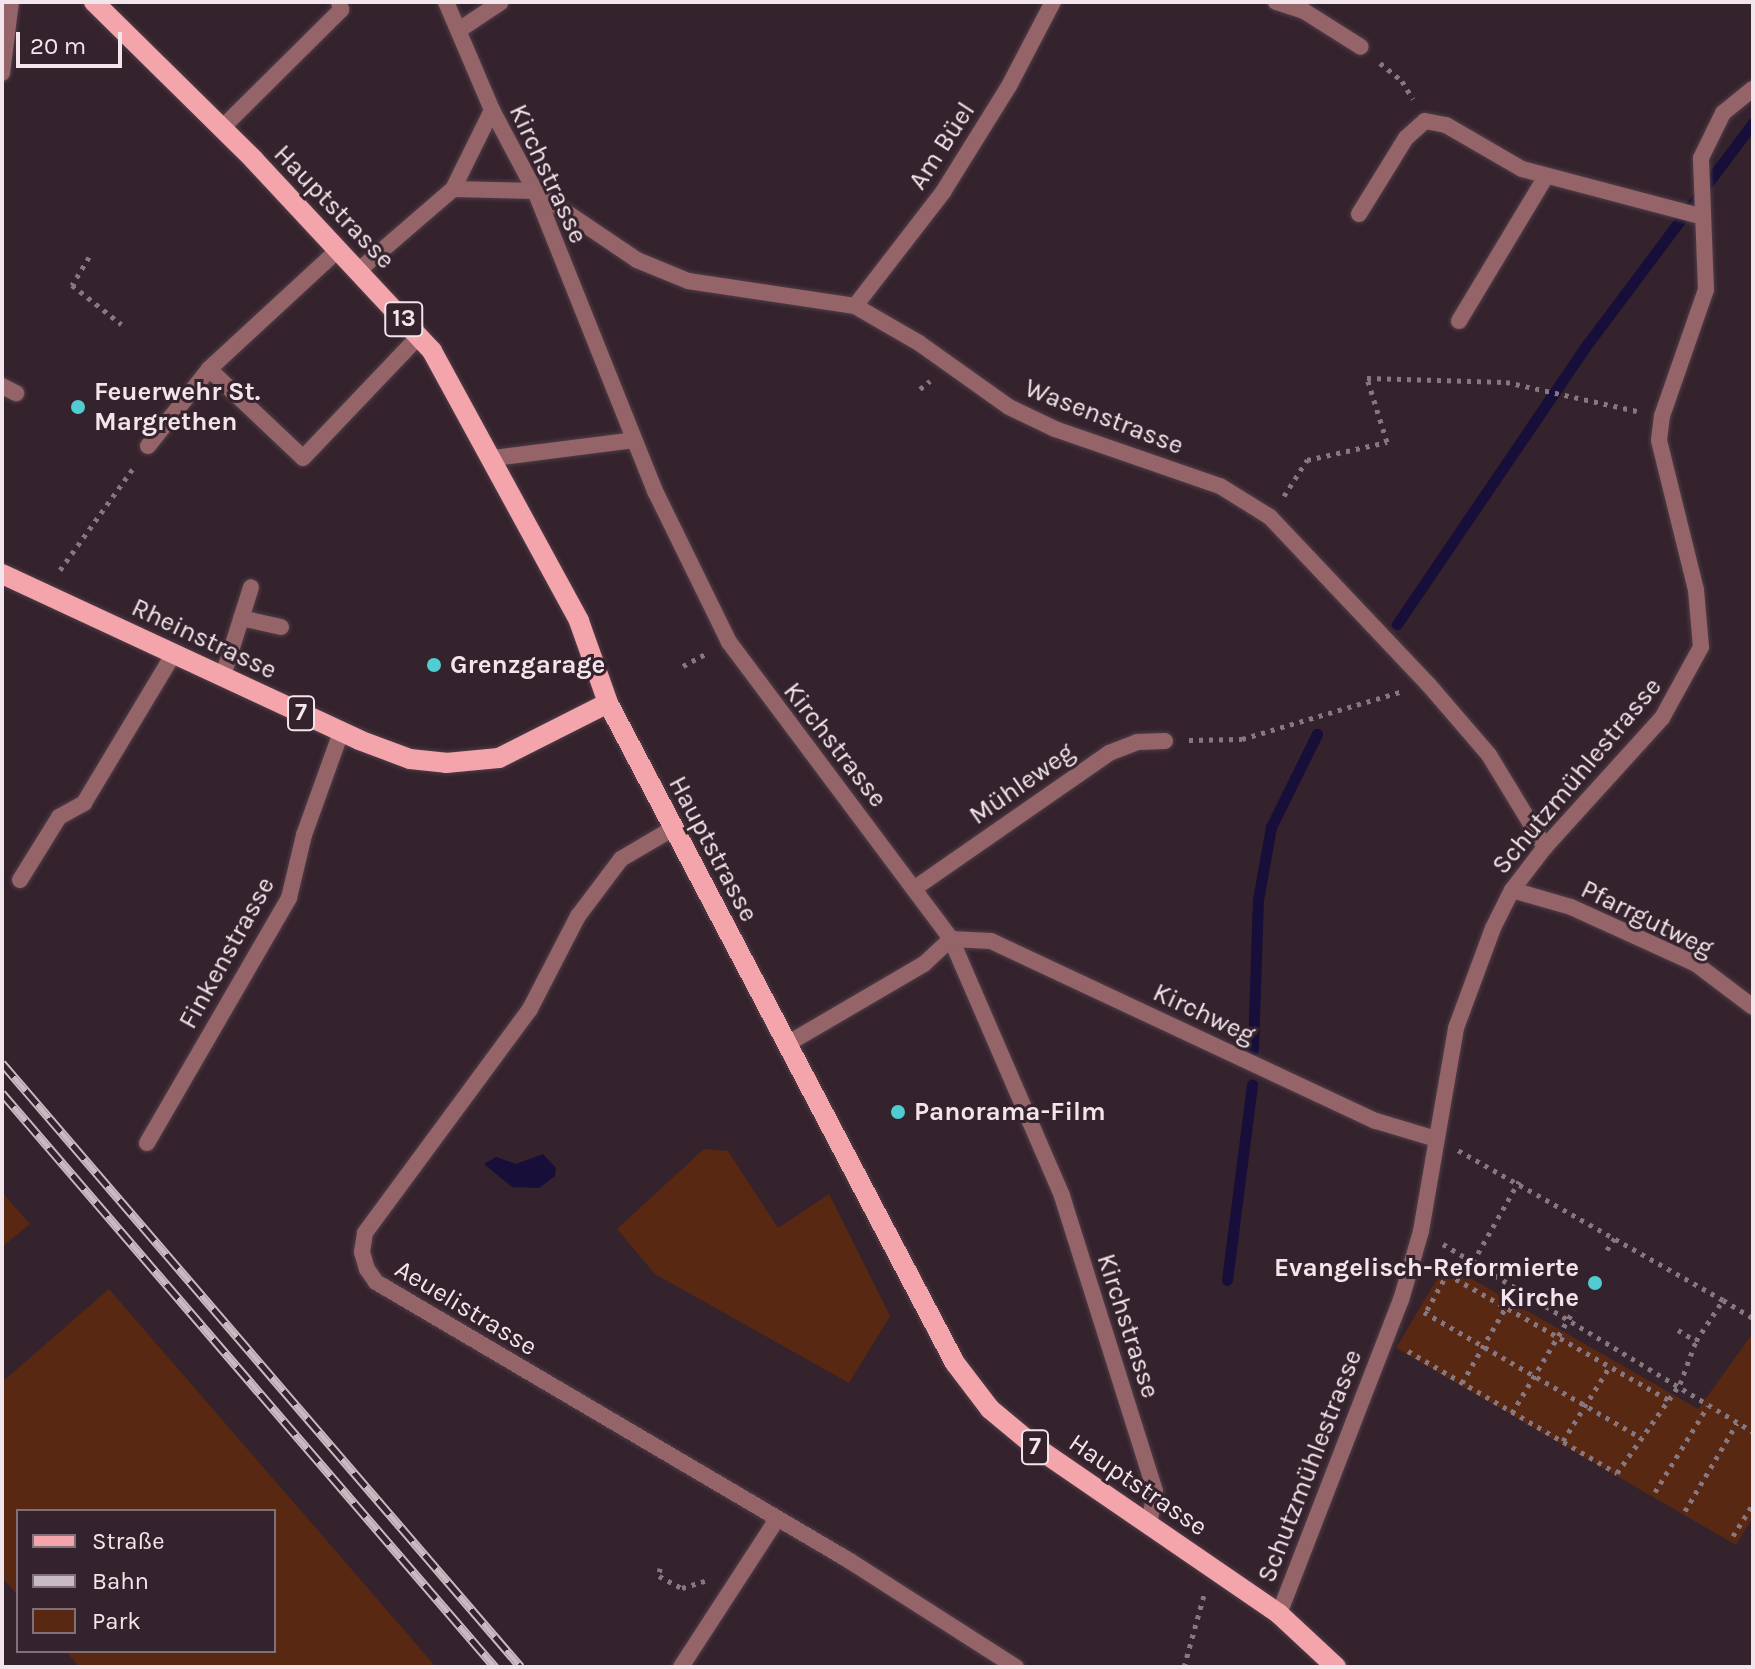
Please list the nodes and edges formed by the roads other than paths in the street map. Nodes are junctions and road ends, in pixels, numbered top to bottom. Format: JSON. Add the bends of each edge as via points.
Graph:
{"nodes":[{"id":1,"x":11,"y":2,"type":"edge"},
{"id":2,"x":94,"y":2,"type":"edge"},
{"id":3,"x":339,"y":2,"type":"edge"},
{"id":4,"x":446,"y":2,"type":"edge"},
{"id":5,"x":501,"y":2,"type":"edge"},
{"id":6,"x":1053,"y":2,"type":"edge"},
{"id":7,"x":1276,"y":2,"type":"edge"},
{"id":8,"x":459,"y":30,"type":"junction"},
{"id":9,"x":1361,"y":47,"type":"road end"},
{"id":10,"x":2,"y":73,"type":"edge"},
{"id":11,"x":1753,"y":89,"type":"edge"},
{"id":12,"x":492,"y":110,"type":"junction"},
{"id":13,"x":222,"y":128,"type":"junction"},
{"id":14,"x":1546,"y":176,"type":"junction"},
{"id":15,"x":453,"y":189,"type":"junction"},
{"id":16,"x":535,"y":191,"type":"junction"},
{"id":17,"x":1359,"y":214,"type":"dead end"},
{"id":18,"x":1700,"y":216,"type":"junction"},
{"id":19,"x":338,"y":250,"type":"junction"},
{"id":20,"x":358,"y":271,"type":"junction"},
{"id":21,"x":855,"y":306,"type":"junction"},
{"id":22,"x":1459,"y":321,"type":"dead end"},
{"id":23,"x":419,"y":336,"type":"junction"},
{"id":24,"x":209,"y":369,"type":"junction"},
{"id":25,"x":634,"y":440,"type":"junction"},
{"id":26,"x":148,"y":446,"type":"road end"},
{"id":27,"x":494,"y":458,"type":"junction"},
{"id":28,"x":5,"y":580,"type":"edge"},
{"id":29,"x":251,"y":587,"type":"dead end"},
{"id":30,"x":241,"y":618,"type":"junction"},
{"id":31,"x":281,"y":627,"type":"dead end"},
{"id":32,"x":174,"y":653,"type":"junction"},
{"id":33,"x":223,"y":676,"type":"junction"},
{"id":34,"x":608,"y":703,"type":"junction"},
{"id":35,"x":341,"y":732,"type":"junction"},
{"id":36,"x":1165,"y":741,"type":"road end"},
{"id":37,"x":672,"y":829,"type":"junction"},
{"id":38,"x":1545,"y":847,"type":"junction"},
{"id":39,"x":20,"y":880,"type":"dead end"},
{"id":40,"x":915,"y":888,"type":"junction"},
{"id":41,"x":1512,"y":890,"type":"junction"},
{"id":42,"x":951,"y":939,"type":"junction"},
{"id":43,"x":1753,"y":1007,"type":"edge"},
{"id":44,"x":787,"y":1044,"type":"junction"},
{"id":45,"x":1436,"y":1139,"type":"junction"},
{"id":46,"x":147,"y":1143,"type":"dead end"},
{"id":47,"x":777,"y":1519,"type":"junction"},
{"id":48,"x":1149,"y":1524,"type":"junction"},
{"id":49,"x":1279,"y":1614,"type":"junction"},
{"id":50,"x":681,"y":1667,"type":"edge"},
{"id":51,"x":1015,"y":1667,"type":"edge"},
{"id":52,"x":1336,"y":1667,"type":"edge"}],
"edges":[{"from":1,"to":10,"type":"street"},
{"from":2,"to":13,"type":"main road","name":"Hauptstrasse","number":"13"},
{"from":3,"to":13,"type":"street","via":[[341,10]]},
{"from":4,"to":8,"type":"street","name":"Kirchstrasse"},
{"from":5,"to":8,"type":"street"},
{"from":6,"to":21,"type":"street","name":"Am Büel","via":[[1009,86],[943,192]]},
{"from":7,"to":9,"type":"street","via":[[1304,11]]},
{"from":8,"to":12,"type":"street","name":"Kirchstrasse"},
{"from":11,"to":18,"type":"street","via":[[1710,131],[1699,178]]},
{"from":12,"to":15,"type":"street"},
{"from":12,"to":16,"type":"street","name":"Kirchstrasse"},
{"from":13,"to":19,"type":"main road","name":"Hauptstrasse","number":"13"},
{"from":14,"to":17,"type":"street","via":[[1500,159],[1446,125],[1425,121],[1406,138]]},
{"from":14,"to":18,"type":"street"},
{"from":14,"to":22,"type":"street"},
{"from":15,"to":16,"type":"street"},
{"from":15,"to":20,"type":"street"},
{"from":16,"to":21,"type":"street","name":"Wasenstrasse","via":[[637,260],[688,281]]},
{"from":16,"to":25,"type":"street","name":"Kirchstrasse"},
{"from":18,"to":38,"type":"street","name":"Schutzmühlestrasse","via":[[1707,255],[1702,311],[1662,416],[1664,473],[1696,590],[1701,647],[1662,718]]},
{"from":19,"to":20,"type":"main road","name":"Hauptstrasse","number":"13"},
{"from":19,"to":24,"type":"street"},
{"from":20,"to":23,"type":"main road","name":"Hauptstrasse","number":"13"},
{"from":21,"to":38,"type":"street","name":"Wasenstrasse","via":[[919,343],[1009,407],[1055,429],[1220,486],[1270,517],[1489,755]]},
{"from":23,"to":24,"type":"street","via":[[303,458]]},
{"from":23,"to":27,"type":"main road","name":"Hauptstrasse","number":"13"},
{"from":24,"to":26,"type":"street"},
{"from":25,"to":27,"type":"street"},
{"from":25,"to":40,"type":"street","name":"Kirchstrasse","via":[[729,642]]},
{"from":27,"to":34,"type":"main road","name":"Hauptstrasse","number":"13","via":[[579,621]]},
{"from":28,"to":32,"type":"main road","name":"Rheinstrasse","number":"7"},
{"from":29,"to":30,"type":"street"},
{"from":30,"to":31,"type":"street"},
{"from":30,"to":33,"type":"street"},
{"from":32,"to":33,"type":"main road","name":"Rheinstrasse","number":"7"},
{"from":32,"to":39,"type":"street","via":[[84,803],[59,817]]},
{"from":33,"to":35,"type":"main road","name":"Rheinstrasse","number":"7"},
{"from":34,"to":35,"type":"main road","name":"Rheinstrasse","number":"7","via":[[499,758],[472,761],[410,759]]},
{"from":34,"to":37,"type":"main road","name":"Hauptstrasse","number":"7"},
{"from":35,"to":46,"type":"street","name":"Finkenstrasse","via":[[304,835],[289,898]]},
{"from":36,"to":40,"type":"street","name":"Mühleweg","via":[[1137,742],[1109,753]]},
{"from":37,"to":44,"type":"main road","name":"Hauptstrasse","number":"7"},
{"from":37,"to":47,"type":"street","name":"Aeuelistrasse","via":[[621,859],[578,916],[530,1009],[377,1217],[362,1252],[376,1282]]},
{"from":38,"to":41,"type":"street","name":"Schutzmühlestrasse"},
{"from":40,"to":42,"type":"street","name":"Kirchstrasse"},
{"from":41,"to":43,"type":"street","name":"Pfarrgutweg","via":[[1571,907],[1696,964]]},
{"from":41,"to":45,"type":"street","name":"Schutzmühlestrasse","via":[[1456,1028]]},
{"from":42,"to":44,"type":"street","via":[[924,964]]},
{"from":42,"to":45,"type":"street","name":"Kirchweg","via":[[991,941],[1376,1121]]},
{"from":42,"to":48,"type":"street","name":"Kirchstrasse","via":[[1062,1196],[1155,1491]]},
{"from":44,"to":48,"type":"main road","name":"Hauptstrasse","number":"7","via":[[955,1363],[990,1409],[1037,1448]]},
{"from":45,"to":49,"type":"street","name":"Schutzmühlestrasse","via":[[1421,1231],[1401,1300]]},
{"from":47,"to":50,"type":"street"},
{"from":47,"to":51,"type":"street","name":"Aeuelistrasse"},
{"from":48,"to":49,"type":"main road","name":"Hauptstrasse","number":"7"},
{"from":49,"to":52,"type":"main road","name":"Hauptstrasse","number":"7"}]}
